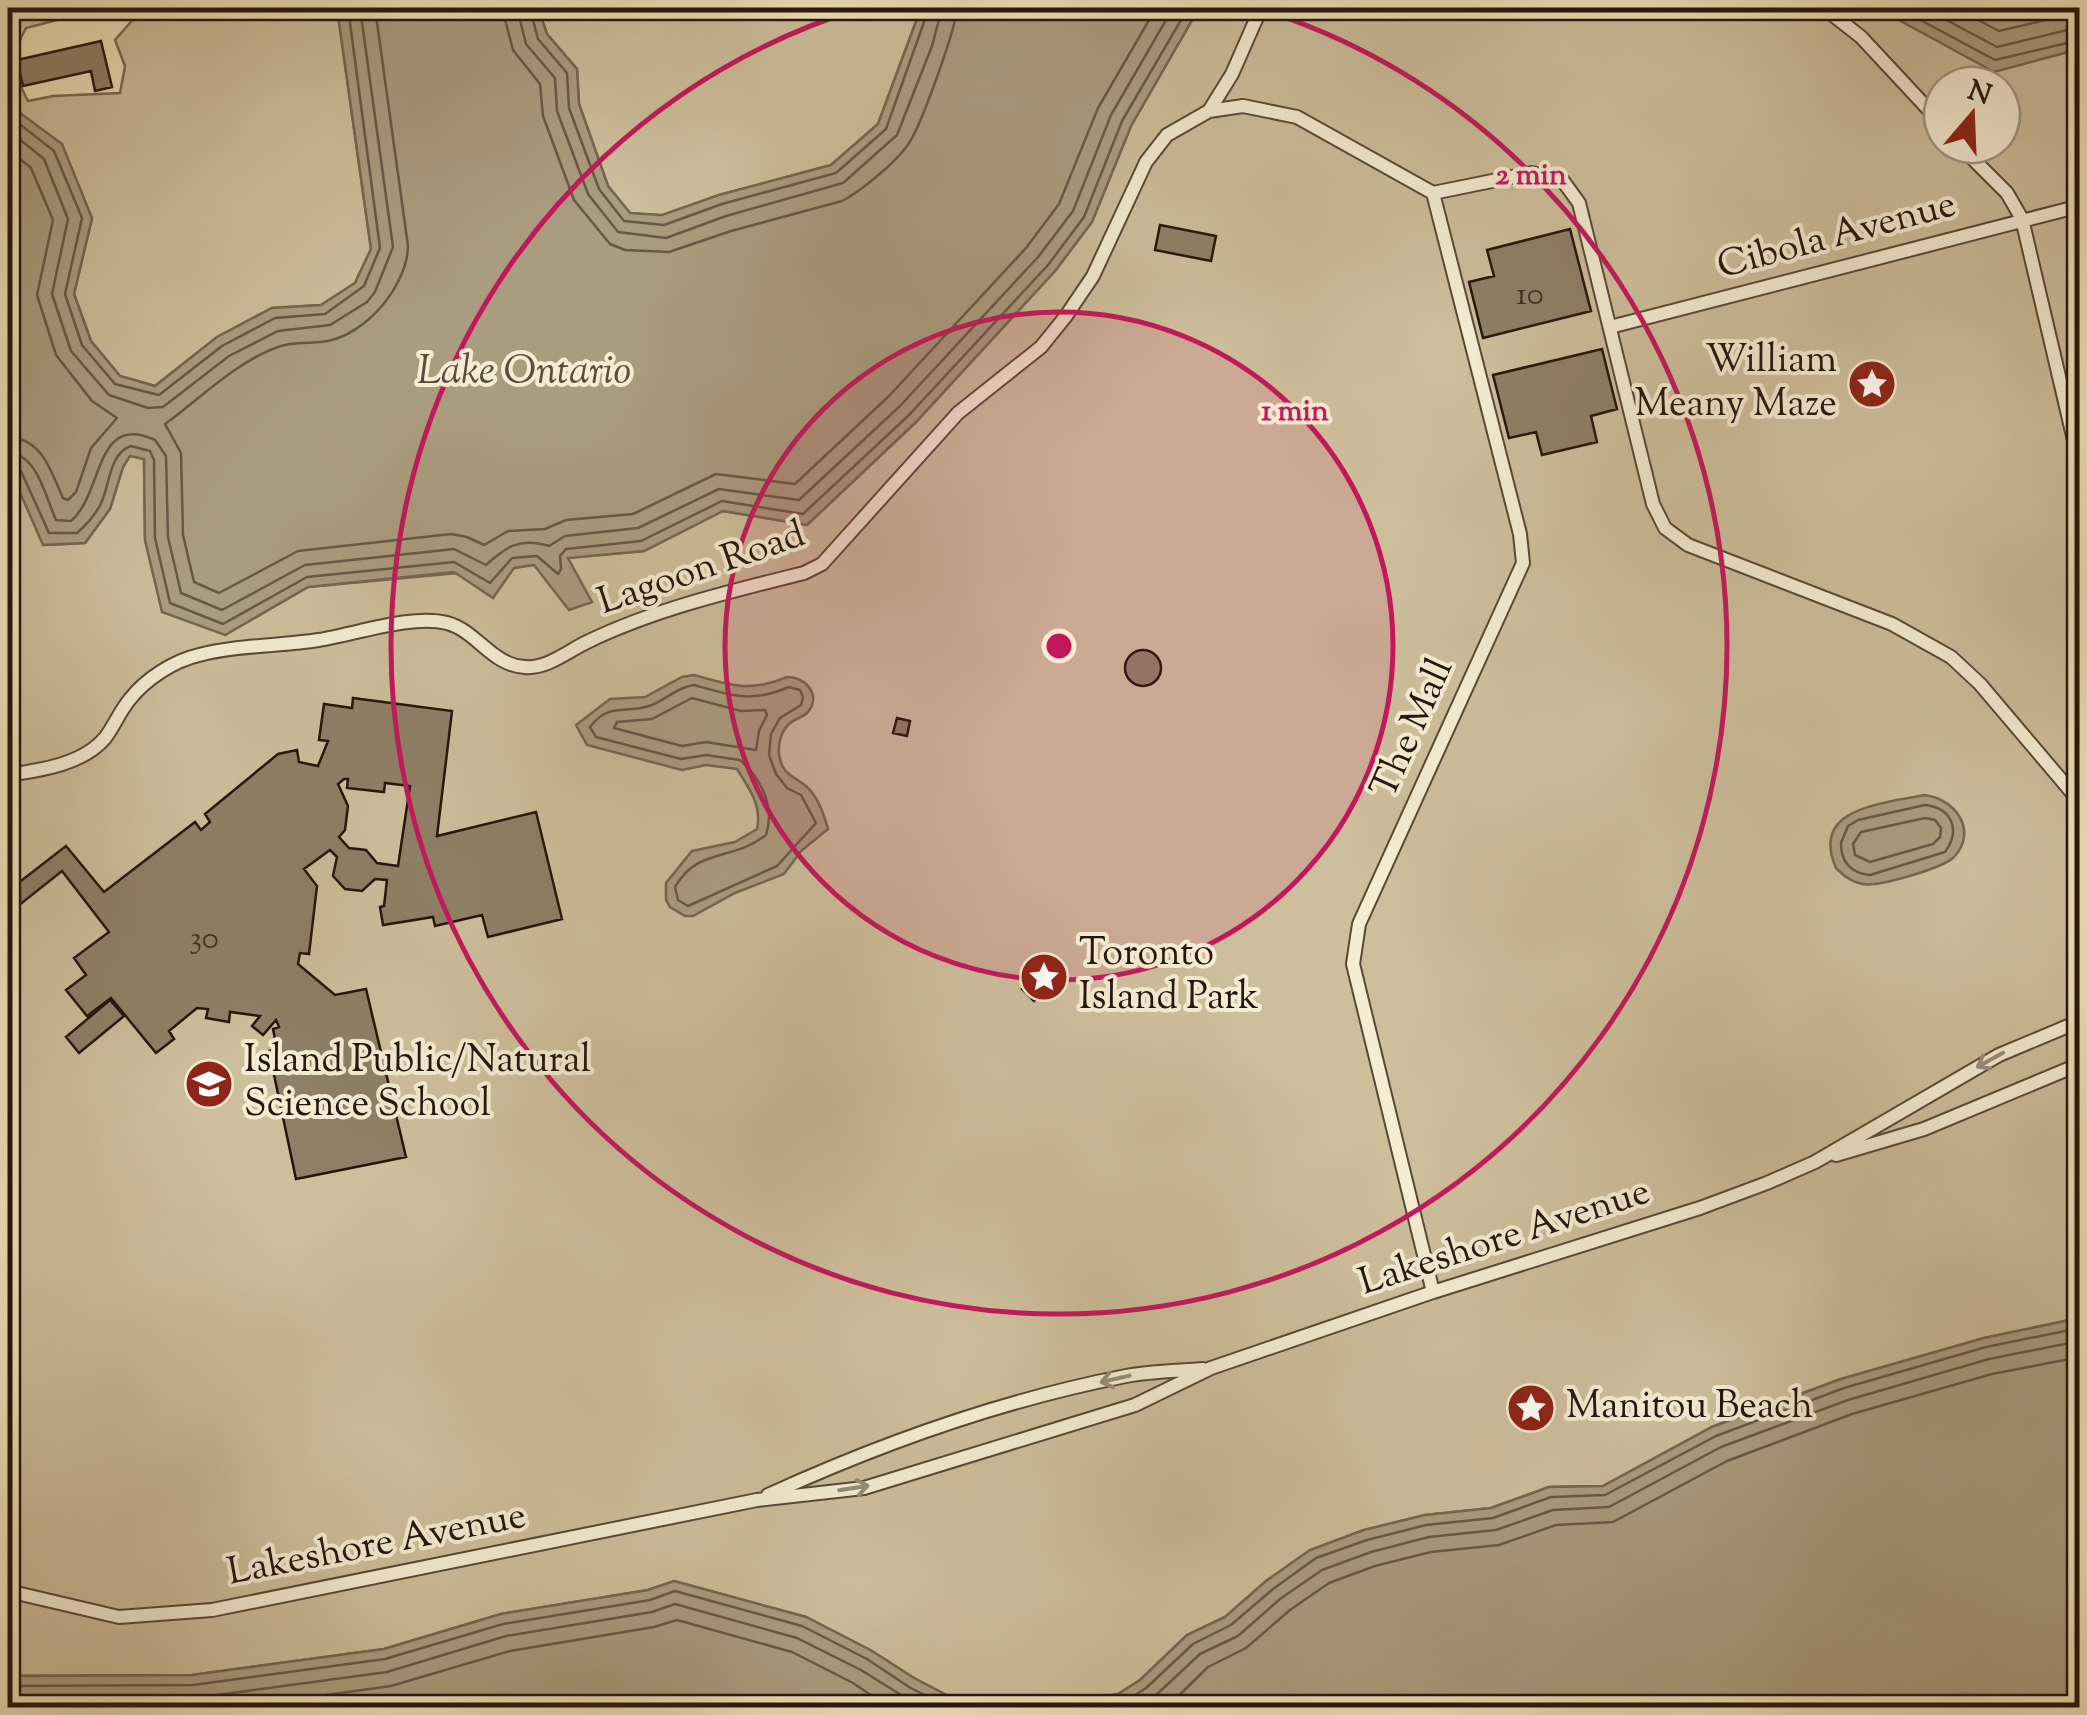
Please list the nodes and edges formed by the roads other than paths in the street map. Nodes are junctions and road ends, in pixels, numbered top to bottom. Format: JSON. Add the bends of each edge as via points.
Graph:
{"nodes":[{"id":1,"x":1261,"y":8,"type":"edge"},
{"id":2,"x":1824,"y":8,"type":"edge"},
{"id":3,"x":1922,"y":103,"type":"edge"},
{"id":4,"x":1209,"y":111,"type":"junction"},
{"id":5,"x":1979,"y":165,"type":"edge"},
{"id":6,"x":1434,"y":193,"type":"junction"},
{"id":7,"x":2080,"y":206,"type":"edge"},
{"id":8,"x":2022,"y":219,"type":"junction"},
{"id":9,"x":1610,"y":327,"type":"junction"},
{"id":10,"x":2080,"y":466,"type":"edge"},
{"id":11,"x":8,"y":775,"type":"edge"},
{"id":12,"x":2080,"y":802,"type":"edge"},
{"id":13,"x":2080,"y":1021,"type":"edge"},
{"id":14,"x":2080,"y":1064,"type":"edge"},
{"id":15,"x":1815,"y":1162,"type":"junction"},
{"id":16,"x":1433,"y":1292,"type":"junction"},
{"id":17,"x":1212,"y":1368,"type":"junction"},
{"id":18,"x":757,"y":1500,"type":"junction"},
{"id":19,"x":8,"y":1591,"type":"edge"}],
"edges":[{"from":1,"to":4,"type":"lane","name":"Lagoon Road"},
{"from":2,"to":3,"type":"lane"},
{"from":4,"to":6,"type":"lane","via":[[1243,106],[1297,116]]},
{"from":4,"to":11,"type":"lane","name":"Lagoon Road","via":[[1155,148],[1093,276],[1041,347],[958,414],[822,564],[666,611],[528,668],[490,654],[468,632],[444,622],[199,655],[144,684],[104,739],[76,758]]},
{"from":5,"to":8,"type":"lane"},
{"from":6,"to":9,"type":"lane","via":[[1532,173],[1565,182],[1578,200]]},
{"from":6,"to":16,"type":"lane","name":"The Mall","via":[[1523,564],[1359,924],[1354,964]]},
{"from":7,"to":8,"type":"lane","name":"Cibola Avenue"},
{"from":8,"to":9,"type":"lane","name":"Cibola Avenue"},
{"from":8,"to":10,"type":"lane"},
{"from":9,"to":12,"type":"lane","via":[[1652,504],[1668,531],[1693,548],[1898,626],[1951,658]]},
{"from":13,"to":15,"type":"lane","name":"Lakeshore Avenue","one_way":true,"via":[[1999,1055]]},
{"from":14,"to":15,"type":"lane","name":"Lakeshore Avenue","via":[[1924,1129]]},
{"from":15,"to":16,"type":"lane","name":"Lakeshore Avenue","via":[[1700,1208]]},
{"from":16,"to":17,"type":"lane","name":"Lakeshore Avenue"},
{"from":18,"to":17,"type":"lane","name":"Lakeshore Avenue","one_way":true,"via":[[864,1488],[1135,1404]]},
{"from":17,"to":18,"type":"lane","name":"Lakeshore Avenue","one_way":true,"via":[[1128,1376],[984,1413],[860,1453]]},
{"from":18,"to":19,"type":"lane","name":"Lakeshore Avenue","via":[[212,1610],[119,1616]]}]}
